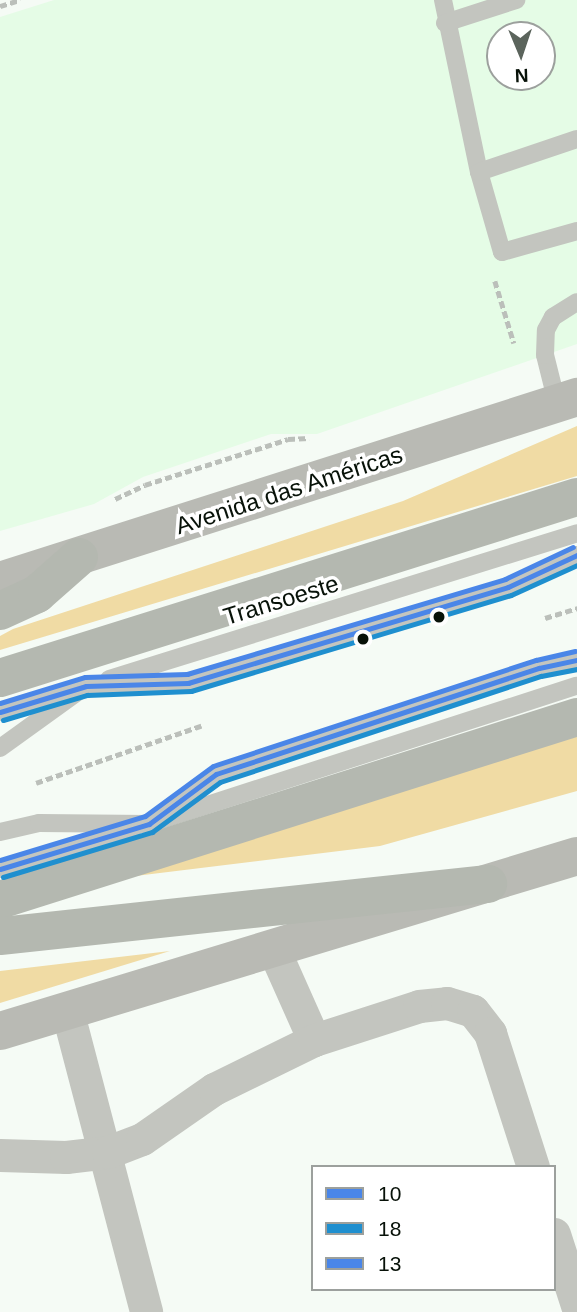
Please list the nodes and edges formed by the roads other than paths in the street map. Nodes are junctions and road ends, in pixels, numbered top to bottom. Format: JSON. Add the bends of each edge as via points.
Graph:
{"nodes":[{"id":1,"x":443,"y":0,"type":"edge"},
{"id":2,"x":516,"y":0,"type":"edge"},
{"id":3,"x":444,"y":23,"type":"junction"},
{"id":4,"x":577,"y":139,"type":"edge"},
{"id":5,"x":479,"y":173,"type":"junction"},
{"id":6,"x":577,"y":231,"type":"edge"},
{"id":7,"x":577,"y":302,"type":"edge"},
{"id":8,"x":567,"y":400,"type":"edge"},
{"id":9,"x":577,"y":498,"type":"edge"},
{"id":10,"x":577,"y":533,"type":"edge"},
{"id":11,"x":577,"y":555,"type":"edge"},
{"id":12,"x":79,"y":557,"type":"junction"},
{"id":13,"x":0,"y":580,"type":"edge"},
{"id":14,"x":0,"y":611,"type":"edge"},
{"id":15,"x":577,"y":660,"type":"edge"},
{"id":16,"x":0,"y":678,"type":"edge"},
{"id":17,"x":577,"y":686,"type":"edge"},
{"id":18,"x":86,"y":687,"type":"junction"},
{"id":19,"x":0,"y":712,"type":"edge"},
{"id":20,"x":577,"y":717,"type":"edge"},
{"id":21,"x":0,"y":748,"type":"edge"},
{"id":22,"x":149,"y":824,"type":"junction"},
{"id":23,"x":0,"y":832,"type":"edge"},
{"id":24,"x":577,"y":856,"type":"edge"},
{"id":25,"x":0,"y":869,"type":"edge"},
{"id":26,"x":488,"y":884,"type":"junction"},
{"id":27,"x":0,"y":900,"type":"edge"},
{"id":28,"x":0,"y":936,"type":"edge"},
{"id":29,"x":273,"y":948,"type":"junction"},
{"id":30,"x":68,"y":1010,"type":"junction"},
{"id":31,"x":0,"y":1031,"type":"edge"},
{"id":32,"x":314,"y":1040,"type":"junction"},
{"id":33,"x":108,"y":1152,"type":"junction"},
{"id":34,"x":0,"y":1155,"type":"edge"},
{"id":35,"x":532,"y":1165,"type":"edge"},
{"id":36,"x":556,"y":1240,"type":"edge"},
{"id":37,"x":577,"y":1306,"type":"edge"},
{"id":38,"x":146,"y":1312,"type":"edge"}],
"edges":[{"from":1,"to":3,"type":"lane"},
{"from":2,"to":3,"type":"lane"},
{"from":3,"to":5,"type":"lane"},
{"from":4,"to":5,"type":"lane"},
{"from":5,"to":6,"type":"lane","via":[[505,255]]},
{"from":7,"to":8,"type":"lane","via":[[553,317],[546,330],[545,355]]},
{"from":8,"to":12,"type":"main road","name":"Avenida das Américas"},
{"from":9,"to":16,"type":"highway"},
{"from":10,"to":18,"type":"lane","name":"Transoeste"},
{"from":11,"to":18,"type":"lane","via":[[508,587],[188,683]]},
{"from":12,"to":13,"type":"main road","name":"Avenida das Américas"},
{"from":12,"to":14,"type":"highway","via":[[37,594]]},
{"from":15,"to":22,"type":"lane","via":[[538,668],[216,774]]},
{"from":17,"to":22,"type":"lane"},
{"from":18,"to":19,"type":"lane","name":"Transoeste"},
{"from":18,"to":21,"type":"lane"},
{"from":20,"to":27,"type":"highway"},
{"from":22,"to":23,"type":"lane","via":[[39,823]]},
{"from":22,"to":25,"type":"lane"},
{"from":24,"to":26,"type":"main road"},
{"from":26,"to":28,"type":"highway"},
{"from":26,"to":29,"type":"main road"},
{"from":29,"to":30,"type":"main road"},
{"from":29,"to":32,"type":"street"},
{"from":30,"to":31,"type":"main road"},
{"from":30,"to":33,"type":"street"},
{"from":32,"to":33,"type":"street","via":[[214,1089],[142,1139]]},
{"from":32,"to":35,"type":"street","via":[[419,1006],[447,1003],[473,1011],[490,1033]]},
{"from":33,"to":34,"type":"street","via":[[66,1157]]},
{"from":33,"to":38,"type":"street"},
{"from":36,"to":37,"type":"street"}]}
